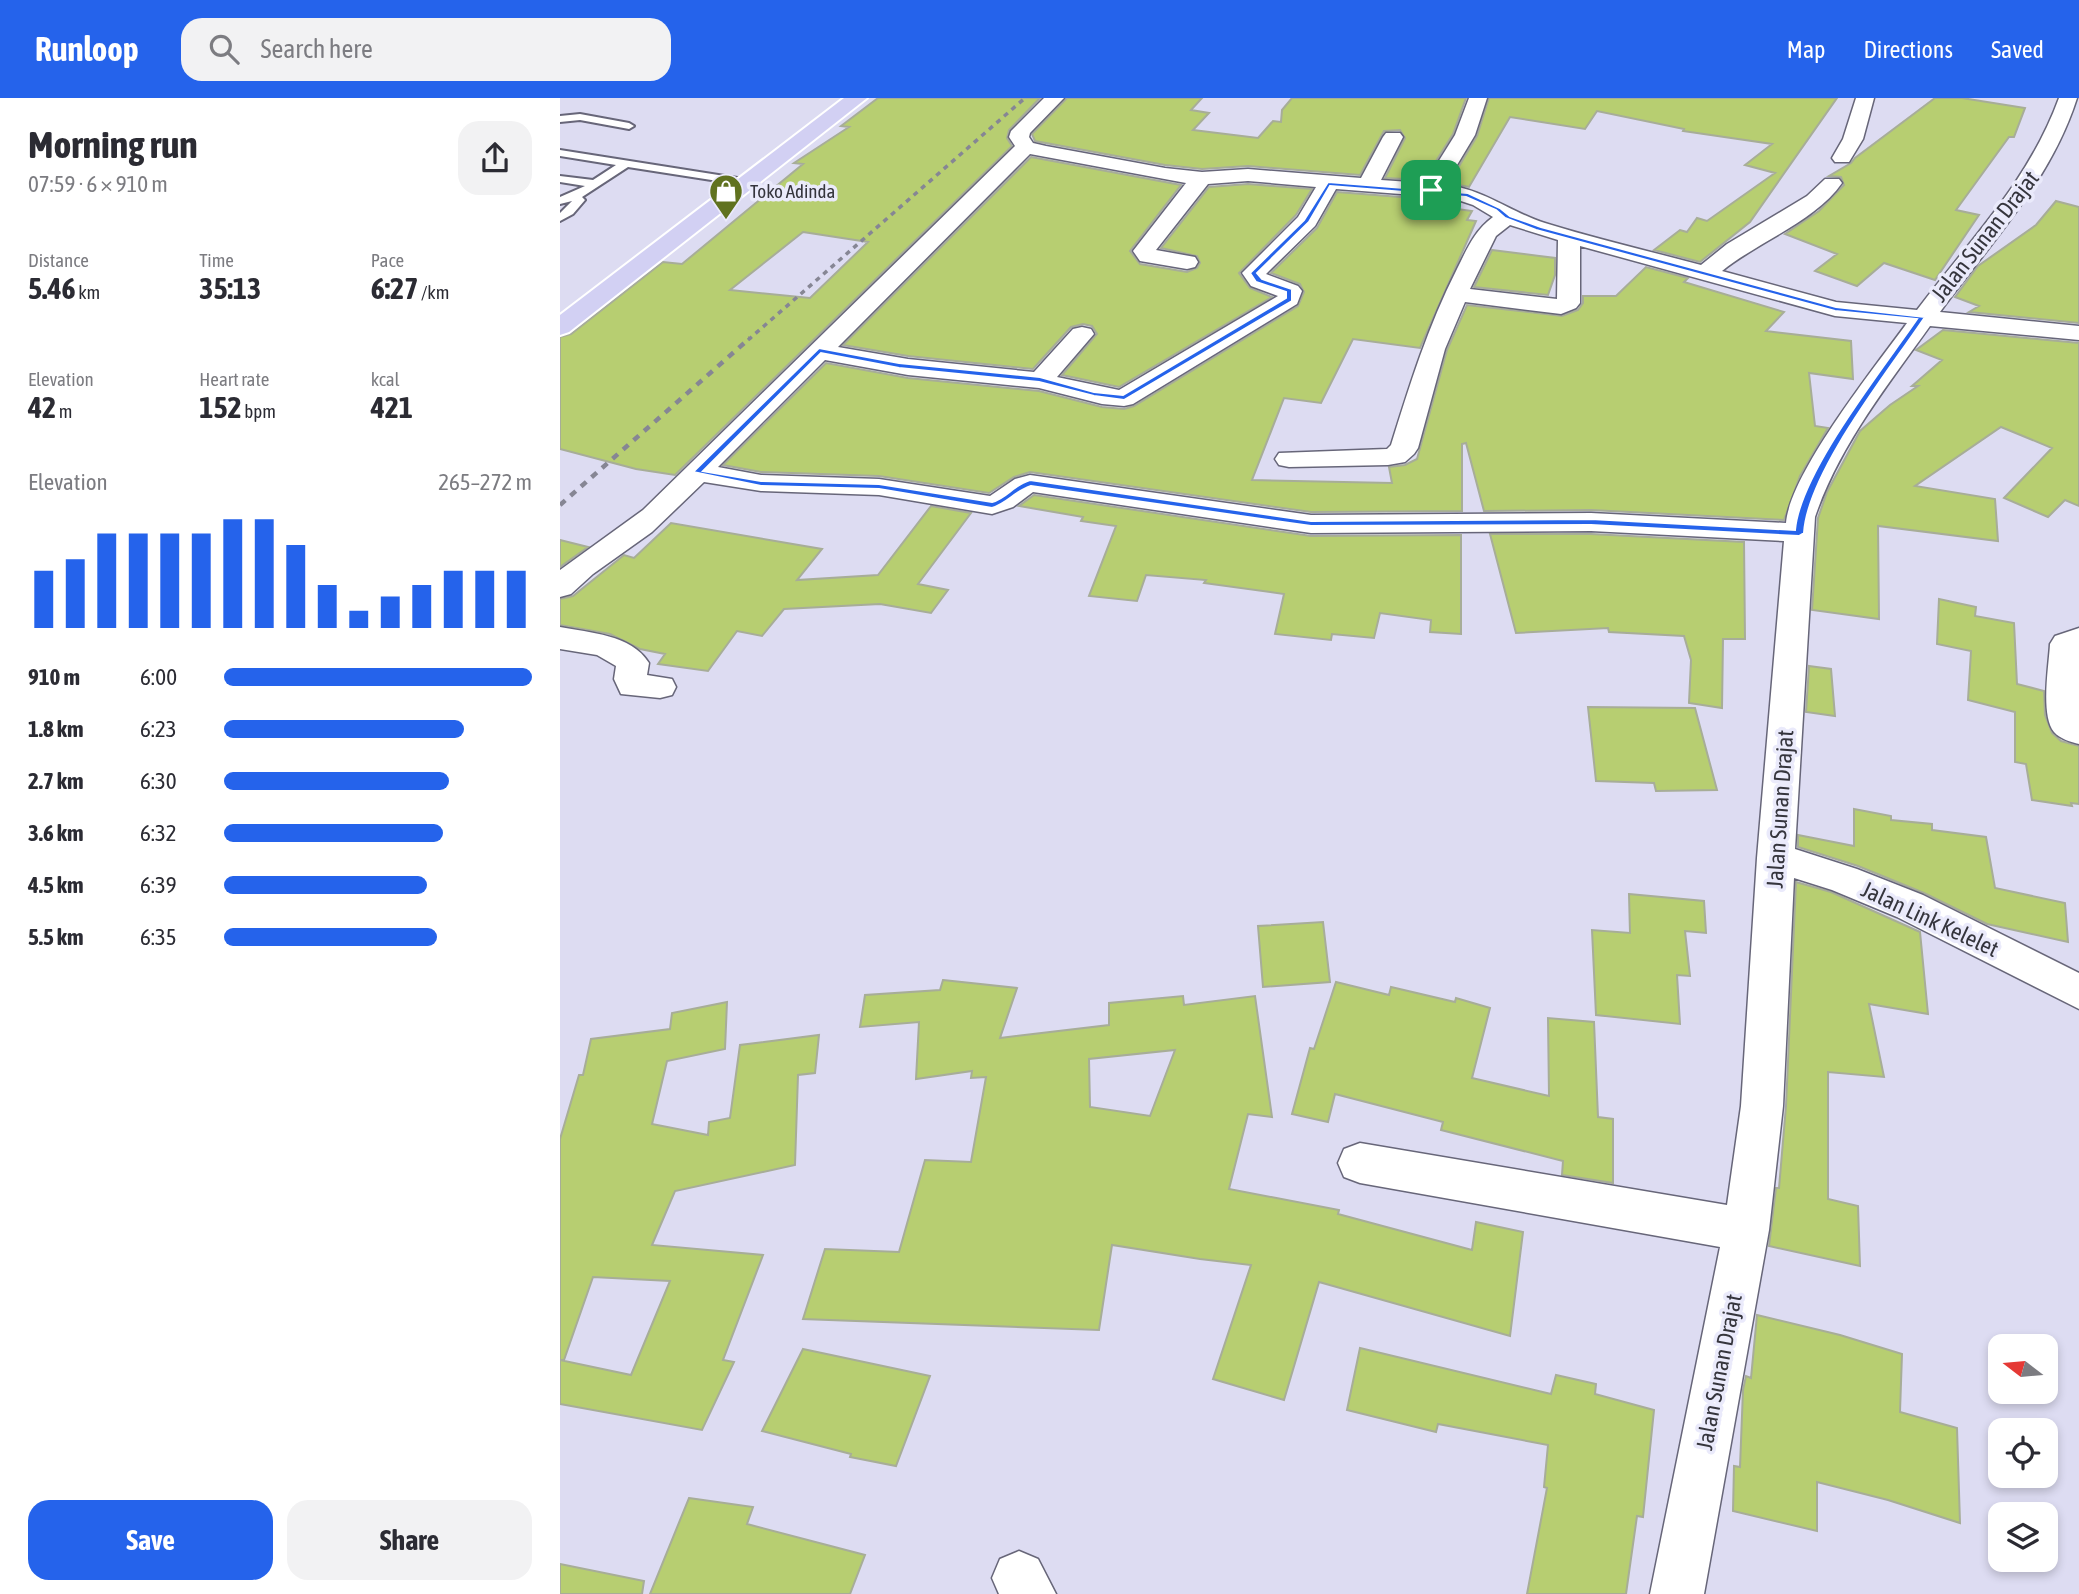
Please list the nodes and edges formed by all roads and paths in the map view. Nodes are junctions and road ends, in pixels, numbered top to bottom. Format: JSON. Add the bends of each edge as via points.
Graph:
{"nodes":[{"id":1,"x":857,"y":98,"type":"edge"},
{"id":2,"x":1055,"y":98,"type":"edge"},
{"id":3,"x":1478,"y":98,"type":"edge"},
{"id":4,"x":1865,"y":98,"type":"edge"},
{"id":5,"x":2067,"y":99,"type":"edge"},
{"id":6,"x":560,"y":119,"type":"edge"},
{"id":7,"x":629,"y":126,"type":"dead end"},
{"id":8,"x":1393,"y":137,"type":"dead end"},
{"id":9,"x":1027,"y":147,"type":"junction"},
{"id":10,"x":560,"y":153,"type":"edge"},
{"id":11,"x":1842,"y":158,"type":"dead end"},
{"id":12,"x":627,"y":163,"type":"junction"},
{"id":13,"x":1202,"y":178,"type":"junction"},
{"id":14,"x":560,"y":179,"type":"edge"},
{"id":15,"x":750,"y":183,"type":"junction"},
{"id":16,"x":1832,"y":183,"type":"dead end"},
{"id":17,"x":597,"y":184,"type":"junction"},
{"id":18,"x":1328,"y":184,"type":"junction"},
{"id":19,"x":1367,"y":186,"type":"junction"},
{"id":20,"x":1431,"y":190,"type":"junction"},
{"id":21,"x":576,"y":196,"type":"junction"},
{"id":22,"x":560,"y":201,"type":"edge"},
{"id":23,"x":1507,"y":217,"type":"junction"},
{"id":24,"x":560,"y":218,"type":"edge"},
{"id":25,"x":1569,"y":237,"type":"junction"},
{"id":26,"x":1187,"y":262,"type":"dead end"},
{"id":27,"x":1707,"y":272,"type":"junction"},
{"id":28,"x":1456,"y":294,"type":"junction"},
{"id":29,"x":1922,"y":317,"type":"junction"},
{"id":30,"x":560,"y":327,"type":"edge"},
{"id":31,"x":2079,"y":333,"type":"edge"},
{"id":32,"x":1082,"y":334,"type":"dead end"},
{"id":33,"x":819,"y":351,"type":"junction"},
{"id":34,"x":1040,"y":380,"type":"junction"},
{"id":35,"x":1289,"y":459,"type":"dead end"},
{"id":36,"x":697,"y":472,"type":"junction"},
{"id":37,"x":1799,"y":533,"type":"junction"},
{"id":38,"x":560,"y":587,"type":"edge"},
{"id":39,"x":560,"y":638,"type":"edge"},
{"id":40,"x":2079,"y":639,"type":"edge"},
{"id":41,"x":660,"y":687,"type":"dead end"},
{"id":42,"x":2079,"y":732,"type":"edge"},
{"id":43,"x":1776,"y":858,"type":"junction"},
{"id":44,"x":2079,"y":992,"type":"edge"},
{"id":45,"x":1360,"y":1163,"type":"dead end"},
{"id":46,"x":1746,"y":1230,"type":"junction"},
{"id":47,"x":1676,"y":1594,"type":"edge"}],
"edges":[{"from":1,"to":15,"type":"highway"},
{"from":2,"to":9,"type":"street","via":[[1021,131],[1019,136]]},
{"from":3,"to":20,"type":"street","via":[[1464,137]]},
{"from":4,"to":11,"type":"street"},
{"from":5,"to":29,"type":"street","name":"Jalan Sunan Drajat","via":[[2057,132],[2017,202]]},
{"from":6,"to":7,"type":"lane","via":[[580,117]]},
{"from":8,"to":19,"type":"street"},
{"from":9,"to":13,"type":"street"},
{"from":9,"to":33,"type":"street"},
{"from":10,"to":12,"type":"lane"},
{"from":12,"to":15,"type":"lane"},
{"from":12,"to":17,"type":"lane"},
{"from":13,"to":18,"type":"street","via":[[1248,175]]},
{"from":13,"to":26,"type":"street","via":[[1144,251],[1148,256]]},
{"from":14,"to":17,"type":"lane"},
{"from":15,"to":30,"type":"highway"},
{"from":16,"to":27,"type":"street","via":[[1815,201],[1735,249]]},
{"from":17,"to":21,"type":"lane"},
{"from":18,"to":19,"type":"street"},
{"from":18,"to":34,"type":"street","via":[[1307,221],[1254,273],[1259,281],[1290,291],[1289,299],[1124,398]]},
{"from":19,"to":20,"type":"street"},
{"from":20,"to":23,"type":"street","via":[[1468,195]]},
{"from":21,"to":22,"type":"lane"},
{"from":21,"to":24,"type":"lane","via":[[576,205]]},
{"from":23,"to":25,"type":"street"},
{"from":23,"to":28,"type":"street","via":[[1487,232]]},
{"from":25,"to":27,"type":"street"},
{"from":25,"to":28,"type":"street","via":[[1570,287],[1567,303],[1561,307]]},
{"from":27,"to":29,"type":"street","via":[[1835,309]]},
{"from":28,"to":35,"type":"street","via":[[1433,349],[1404,448],[1388,457]]},
{"from":29,"to":31,"type":"street"},
{"from":29,"to":37,"type":"street","name":"Jalan Sunan Drajat","via":[[1812,485]]},
{"from":32,"to":34,"type":"street"},
{"from":33,"to":34,"type":"street","via":[[899,366]]},
{"from":33,"to":36,"type":"street"},
{"from":36,"to":37,"type":"street","via":[[761,483],[879,487],[992,505],[1030,483],[1311,524],[1591,522]]},
{"from":36,"to":38,"type":"street","via":[[631,536]]},
{"from":37,"to":43,"type":"street","name":"Jalan Sunan Drajat"},
{"from":39,"to":41,"type":"street","via":[[610,647],[633,663],[633,686]]},
{"from":40,"to":42,"type":"street","via":[[2066,645],[2063,706],[2067,725]]},
{"from":43,"to":44,"type":"street","name":"Jalan Link Kelelet","via":[[1910,906]]},
{"from":43,"to":46,"type":"street","name":"Jalan Sunan Drajat","via":[[1762,1106]]},
{"from":45,"to":46,"type":"street"},
{"from":46,"to":47,"type":"street","name":"Jalan Sunan Drajat"}]}
